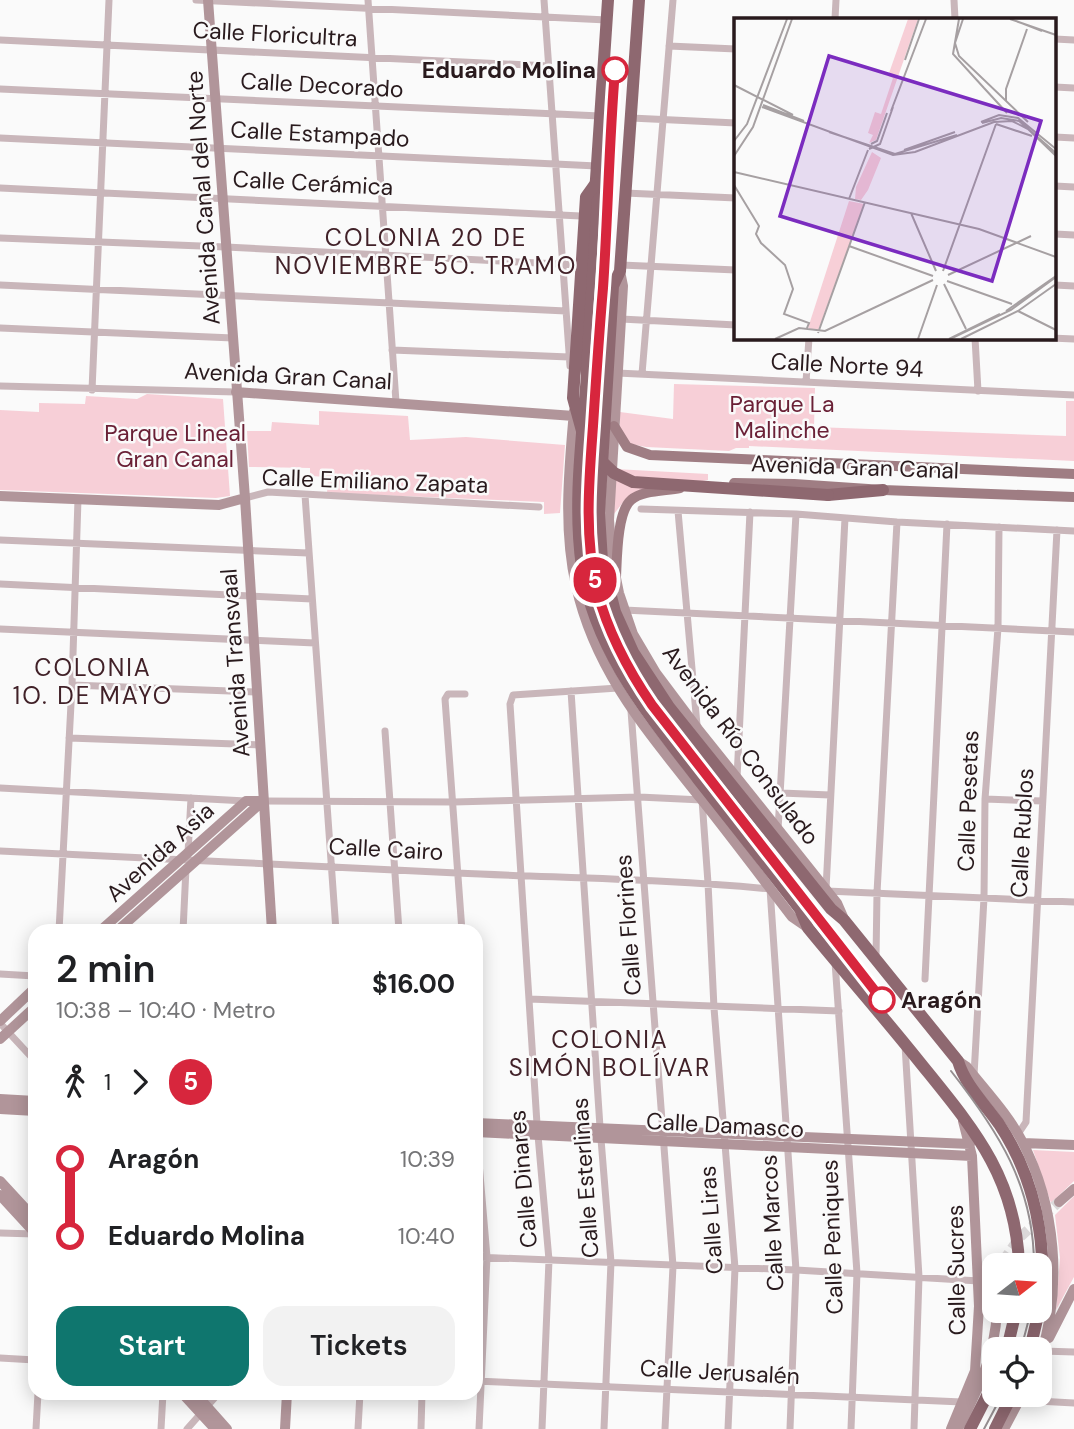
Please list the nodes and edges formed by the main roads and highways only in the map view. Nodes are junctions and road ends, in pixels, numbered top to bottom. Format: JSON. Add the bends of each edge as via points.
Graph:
{"nodes":[{"id":1,"x":208,"y":0,"type":"edge"},
{"id":2,"x":608,"y":0,"type":"edge"},
{"id":3,"x":639,"y":0,"type":"edge"},
{"id":4,"x":596,"y":183,"type":"junction"},
{"id":5,"x":620,"y":268,"type":"junction"},
{"id":6,"x":584,"y":358,"type":"junction"},
{"id":7,"x":236,"y":392,"type":"junction"},
{"id":8,"x":574,"y":416,"type":"junction"},
{"id":9,"x":614,"y":426,"type":"junction"},
{"id":10,"x":577,"y":445,"type":"junction"},
{"id":11,"x":607,"y":447,"type":"junction"},
{"id":12,"x":1074,"y":474,"type":"edge"},
{"id":13,"x":575,"y":477,"type":"junction"},
{"id":14,"x":605,"y":479,"type":"junction"},
{"id":15,"x":883,"y":490,"type":"junction"},
{"id":16,"x":0,"y":496,"type":"edge"},
{"id":17,"x":1074,"y":497,"type":"edge"},
{"id":18,"x":245,"y":498,"type":"junction"},
{"id":19,"x":615,"y":576,"type":"junction"},
{"id":20,"x":263,"y":801,"type":"junction"},
{"id":21,"x":187,"y":860,"type":"junction"},
{"id":22,"x":844,"y":919,"type":"junction"},
{"id":23,"x":109,"y":924,"type":"edge"},
{"id":24,"x":124,"y":924,"type":"edge"},
{"id":25,"x":271,"y":924,"type":"edge"},
{"id":26,"x":808,"y":928,"type":"junction"},
{"id":27,"x":28,"y":995,"type":"edge"},
{"id":28,"x":28,"y":1013,"type":"edge"},
{"id":29,"x":0,"y":1022,"type":"edge"},
{"id":30,"x":4,"y":1035,"type":"edge"},
{"id":31,"x":957,"y":1061,"type":"junction"},
{"id":32,"x":0,"y":1099,"type":"edge"},
{"id":33,"x":28,"y":1101,"type":"edge"},
{"id":34,"x":957,"y":1108,"type":"junction"},
{"id":35,"x":0,"y":1109,"type":"edge"},
{"id":36,"x":28,"y":1111,"type":"edge"},
{"id":37,"x":483,"y":1128,"type":"edge"},
{"id":38,"x":538,"y":1129,"type":"junction"},
{"id":39,"x":663,"y":1135,"type":"junction"},
{"id":40,"x":1020,"y":1139,"type":"junction"},
{"id":41,"x":970,"y":1144,"type":"junction"},
{"id":42,"x":1074,"y":1145,"type":"edge"},
{"id":43,"x":911,"y":1148,"type":"junction"},
{"id":44,"x":972,"y":1156,"type":"junction"},
{"id":45,"x":0,"y":1181,"type":"edge"},
{"id":46,"x":1074,"y":1189,"type":"edge"},
{"id":47,"x":0,"y":1195,"type":"edge"},
{"id":48,"x":1059,"y":1202,"type":"tunnel mouth"},
{"id":49,"x":28,"y":1211,"type":"edge"},
{"id":50,"x":28,"y":1226,"type":"edge"},
{"id":51,"x":1018,"y":1253,"type":"edge"},
{"id":52,"x":1042,"y":1253,"type":"edge"},
{"id":53,"x":1074,"y":1289,"type":"edge"},
{"id":54,"x":1069,"y":1308,"type":"edge"},
{"id":55,"x":996,"y":1323,"type":"edge"},
{"id":56,"x":1042,"y":1337,"type":"edge"},
{"id":57,"x":1048,"y":1337,"type":"edge"},
{"id":58,"x":191,"y":1400,"type":"edge"},
{"id":59,"x":199,"y":1400,"type":"edge"},
{"id":60,"x":287,"y":1400,"type":"edge"},
{"id":61,"x":982,"y":1406,"type":"edge"},
{"id":62,"x":1011,"y":1407,"type":"edge"},
{"id":63,"x":1013,"y":1407,"type":"edge"},
{"id":64,"x":204,"y":1410,"type":"junction"},
{"id":65,"x":215,"y":1429,"type":"edge"},
{"id":66,"x":227,"y":1429,"type":"edge"},
{"id":67,"x":285,"y":1429,"type":"edge"},
{"id":68,"x":951,"y":1429,"type":"edge"},
{"id":69,"x":958,"y":1429,"type":"edge"},
{"id":70,"x":970,"y":1429,"type":"edge"},
{"id":71,"x":995,"y":1429,"type":"edge"},
{"id":72,"x":1003,"y":1429,"type":"edge"}],
"edges":[{"from":1,"to":7,"type":"main road","name":"Avenida Canal del Norte"},
{"from":2,"to":4,"type":"highway"},
{"from":3,"to":5,"type":"highway"},
{"from":4,"to":6,"type":"highway"},
{"from":4,"to":15,"type":"highway","bridge":true,"via":[[586,197],[573,398],[582,431],[597,458],[633,482],[828,495]]},
{"from":5,"to":9,"type":"main road","via":[[623,286]]},
{"from":5,"to":11,"type":"highway","via":[[613,286]]},
{"from":6,"to":8,"type":"main road","via":[[577,376]]},
{"from":6,"to":10,"type":"highway","via":[[587,375]]},
{"from":7,"to":8,"type":"main road","name":"Avenida Gran Canal"},
{"from":7,"to":18,"type":"main road","name":"Avenida Transvaal"},
{"from":8,"to":10,"type":"main road"},
{"from":9,"to":11,"type":"main road"},
{"from":9,"to":12,"type":"main road","name":"Avenida Gran Canal","via":[[627,447],[649,455]]},
{"from":10,"to":13,"type":"highway"},
{"from":11,"to":14,"type":"highway"},
{"from":13,"to":26,"type":"highway","via":[[582,567],[591,605],[615,663],[643,709],[800,909]]},
{"from":13,"to":26,"type":"main road","via":[[569,534],[576,587],[590,631],[618,688],[631,711],[792,917]]},
{"from":14,"to":19,"type":"main road","name":"Avenida Río Consulado"},
{"from":14,"to":22,"type":"highway","via":[[599,513],[602,561],[615,612],[633,652],[690,736],[831,909]]},
{"from":15,"to":17,"type":"main road","name":"Avenida Gran Canal"},
{"from":15,"to":19,"type":"main road","name":"Avenida Gran Canal","via":[[724,483],[639,496],[630,500],[623,513]]},
{"from":16,"to":18,"type":"main road","name":"Calle Emiliano Zapata","via":[[219,505]]},
{"from":18,"to":20,"type":"main road","name":"Avenida Transvaal"},
{"from":19,"to":22,"type":"main road","name":"Avenida Río Consulado","via":[[634,634],[656,673],[837,903]]},
{"from":20,"to":21,"type":"main road","name":"Avenida Asia"},
{"from":20,"to":21,"type":"main road","name":"Avenida Asia","via":[[246,801]]},
{"from":20,"to":25,"type":"main road","name":"Avenida Transvaal"},
{"from":21,"to":23,"type":"main road","name":"Avenida Asia"},
{"from":21,"to":24,"type":"main road","name":"Avenida Asia"},
{"from":22,"to":31,"type":"highway","name":"Avenida Río Consulado"},
{"from":26,"to":34,"type":"highway"},
{"from":27,"to":29,"type":"main road"},
{"from":28,"to":30,"type":"main road"},
{"from":31,"to":40,"type":"main road","name":"Avenida Río Consulado","via":[[967,1067]]},
{"from":31,"to":52,"type":"highway","via":[[1006,1135],[1031,1190]]},
{"from":32,"to":33,"type":"main road"},
{"from":34,"to":41,"type":"main road","name":"Calle Sucres"},
{"from":34,"to":51,"type":"highway","via":[[998,1171],[1016,1230]]},
{"from":35,"to":36,"type":"main road"},
{"from":37,"to":38,"type":"main road","name":"Calle Damasco"},
{"from":38,"to":39,"type":"main road","name":"Calle Damasco","via":[[600,1127]]},
{"from":38,"to":39,"type":"main road","name":"Calle Damasco","via":[[601,1138]]},
{"from":39,"to":43,"type":"main road","name":"Calle Damasco"},
{"from":40,"to":42,"type":"main road"},
{"from":40,"to":56,"type":"main road","name":"Avenida Río Consulado","via":[[1049,1222],[1051,1308]]},
{"from":41,"to":43,"type":"main road","name":"Calle Damasco"},
{"from":41,"to":44,"type":"main road","name":"Calle Sucres"},
{"from":43,"to":44,"type":"main road","name":"Calle Damasco"},
{"from":44,"to":68,"type":"main road","name":"Calle Sucres","via":[[979,1281],[977,1358]]},
{"from":45,"to":49,"type":"main road"},
{"from":46,"to":48,"type":"main road"},
{"from":47,"to":50,"type":"main road"},
{"from":53,"to":54,"type":"main road"},
{"from":54,"to":57,"type":"main road"},
{"from":55,"to":69,"type":"main road","via":[[987,1368]]},
{"from":58,"to":64,"type":"main road"},
{"from":59,"to":64,"type":"main road"},
{"from":60,"to":67,"type":"main road"},
{"from":61,"to":70,"type":"highway"},
{"from":62,"to":71,"type":"highway"},
{"from":63,"to":72,"type":"main road"},
{"from":64,"to":65,"type":"main road"},
{"from":64,"to":66,"type":"main road"}]}
